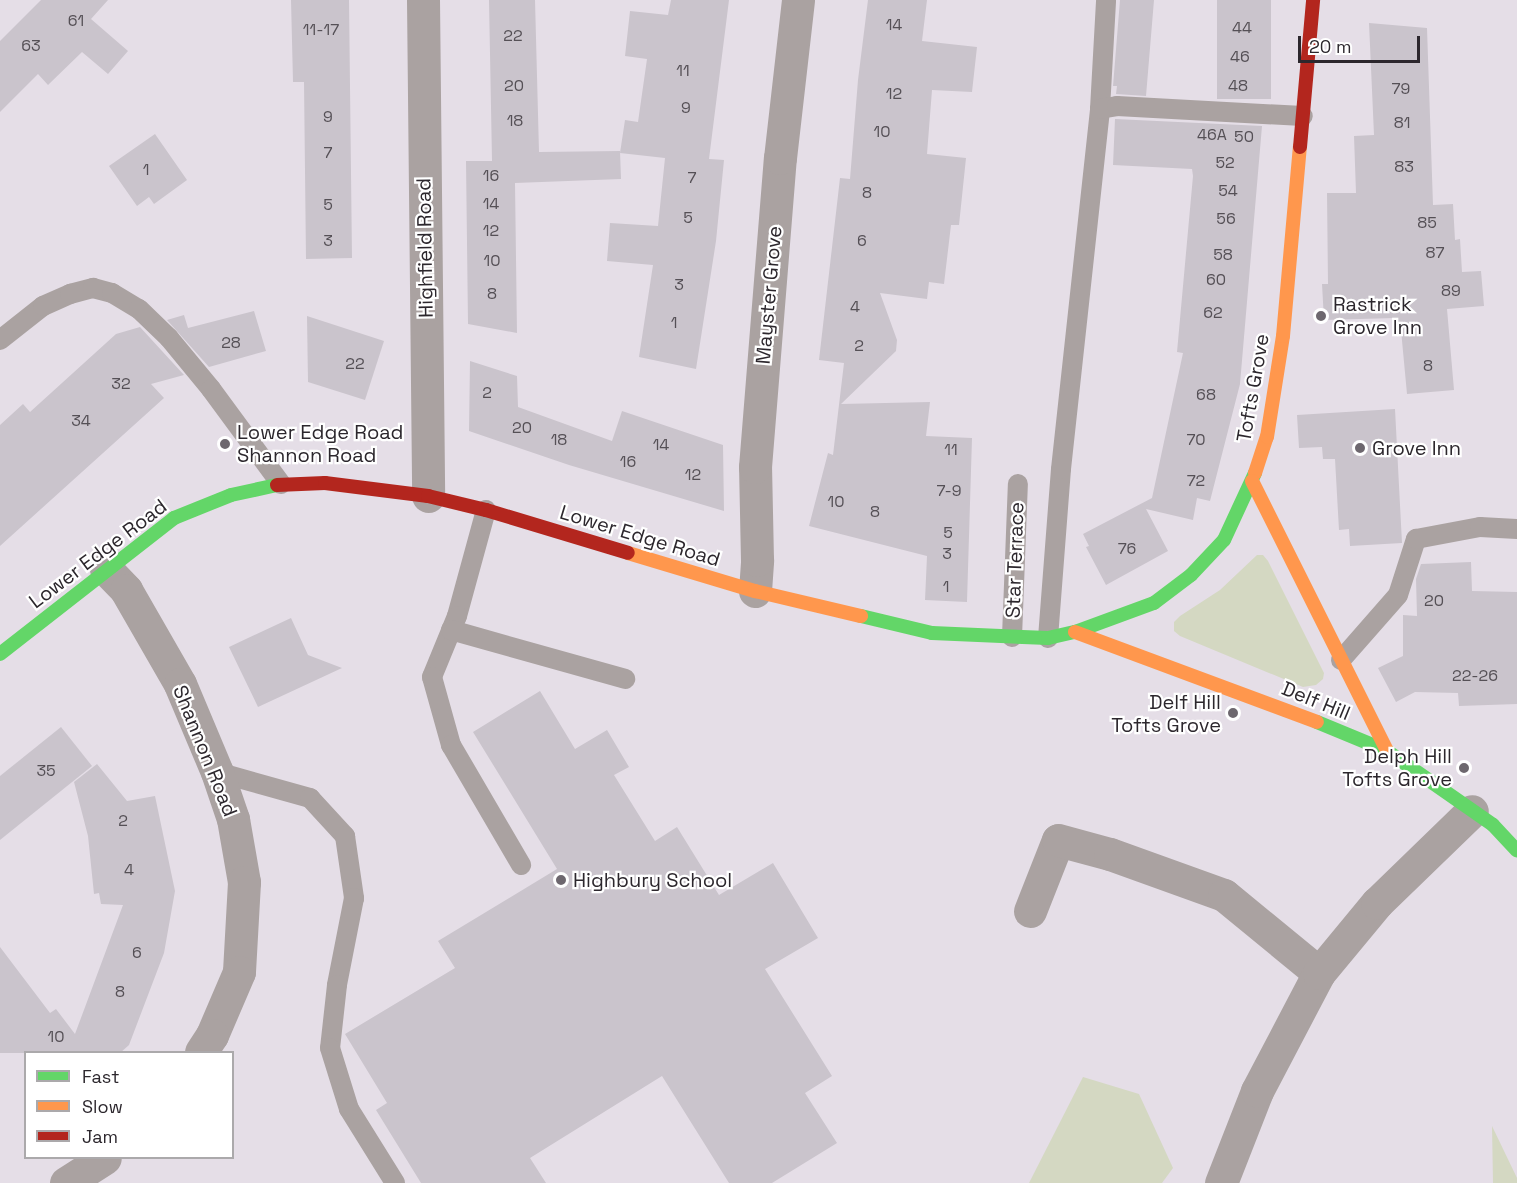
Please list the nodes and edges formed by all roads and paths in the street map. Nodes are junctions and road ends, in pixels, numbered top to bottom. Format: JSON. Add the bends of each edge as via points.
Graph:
{"nodes":[{"id":1,"x":423,"y":0,"type":"edge"},
{"id":2,"x":798,"y":0,"type":"edge"},
{"id":3,"x":1313,"y":0,"type":"edge"},
{"id":4,"x":1106,"y":1,"type":"edge"},
{"id":5,"x":1100,"y":109,"type":"junction"},
{"id":6,"x":1303,"y":116,"type":"junction"},
{"id":7,"x":0,"y":340,"type":"edge"},
{"id":8,"x":1252,"y":481,"type":"junction"},
{"id":9,"x":281,"y":484,"type":"junction"},
{"id":10,"x":1018,"y":484,"type":"dead end"},
{"id":11,"x":428,"y":496,"type":"junction"},
{"id":12,"x":486,"y":510,"type":"junction"},
{"id":13,"x":1517,"y":529,"type":"edge"},
{"id":14,"x":106,"y":569,"type":"junction"},
{"id":15,"x":755,"y":591,"type":"junction"},
{"id":16,"x":451,"y":630,"type":"junction"},
{"id":17,"x":1075,"y":632,"type":"junction"},
{"id":18,"x":1012,"y":637,"type":"junction"},
{"id":19,"x":1048,"y":638,"type":"junction"},
{"id":20,"x":0,"y":654,"type":"edge"},
{"id":21,"x":1341,"y":660,"type":"junction"},
{"id":22,"x":626,"y":679,"type":"dead end"},
{"id":23,"x":1387,"y":751,"type":"junction"},
{"id":24,"x":217,"y":772,"type":"junction"},
{"id":25,"x":1472,"y":811,"type":"junction"},
{"id":26,"x":1517,"y":851,"type":"edge"},
{"id":27,"x":521,"y":865,"type":"dead end"},
{"id":28,"x":1030,"y":911,"type":"dead end"},
{"id":29,"x":1319,"y":973,"type":"junction"},
{"id":30,"x":202,"y":1051,"type":"edge"},
{"id":31,"x":103,"y":1159,"type":"edge"},
{"id":32,"x":1224,"y":1182,"type":"edge"},
{"id":33,"x":66,"y":1183,"type":"edge"},
{"id":34,"x":395,"y":1183,"type":"edge"}],
"edges":[{"from":1,"to":11,"type":"street","name":"Highfield Road"},
{"from":2,"to":15,"type":"street","name":"Mayster Grove","via":[[780,158],[755,467]]},
{"from":3,"to":6,"type":"street","name":"Tofts Grove"},
{"from":4,"to":5,"type":"lane"},
{"from":5,"to":6,"type":"lane","via":[[1117,106]]},
{"from":5,"to":19,"type":"lane","via":[[1061,469]]},
{"from":6,"to":8,"type":"street","name":"Tofts Grove","via":[[1283,336],[1267,437]]},
{"from":7,"to":9,"type":"lane","via":[[44,306],[70,294],[93,288],[112,293],[139,309],[169,338]]},
{"from":8,"to":17,"type":"street","name":"Lower Edge Road","via":[[1224,540],[1191,575],[1154,603]]},
{"from":8,"to":21,"type":"street"},
{"from":9,"to":11,"type":"street","name":"Lower Edge Road","via":[[325,483]]},
{"from":9,"to":14,"type":"street","name":"Lower Edge Road","via":[[231,495],[174,518]]},
{"from":10,"to":18,"type":"lane","name":"Star Terrace"},
{"from":11,"to":12,"type":"street","name":"Lower Edge Road"},
{"from":12,"to":15,"type":"street","name":"Lower Edge Road"},
{"from":12,"to":16,"type":"lane"},
{"from":13,"to":21,"type":"lane","via":[[1480,526],[1416,539],[1398,595]]},
{"from":14,"to":20,"type":"street","name":"Lower Edge Road"},
{"from":14,"to":24,"type":"street","name":"Shannon Road","via":[[126,590],[180,684]]},
{"from":15,"to":18,"type":"street","name":"Lower Edge Road","via":[[932,633]]},
{"from":16,"to":22,"type":"lane"},
{"from":16,"to":27,"type":"lane","via":[[432,677],[451,745]]},
{"from":17,"to":19,"type":"street","name":"Lower Edge Road"},
{"from":17,"to":23,"type":"street","name":"Delf Hill","via":[[1284,708]]},
{"from":18,"to":19,"type":"street","name":"Lower Edge Road"},
{"from":21,"to":23,"type":"street"},
{"from":23,"to":25,"type":"street","name":"Delf Hill"},
{"from":24,"to":30,"type":"street","name":"Shannon Road","via":[[233,819],[243,882],[239,972]]},
{"from":24,"to":34,"type":"lane","via":[[310,798],[345,836],[354,898],[337,985],[330,1048],[349,1109]]},
{"from":25,"to":26,"type":"street","name":"Delf Hill","via":[[1493,825]]},
{"from":25,"to":29,"type":"street","via":[[1377,903]]},
{"from":28,"to":29,"type":"street","via":[[1058,840],[1110,854],[1224,895]]},
{"from":29,"to":32,"type":"street","via":[[1257,1091]]},
{"from":31,"to":33,"type":"street"}]}
